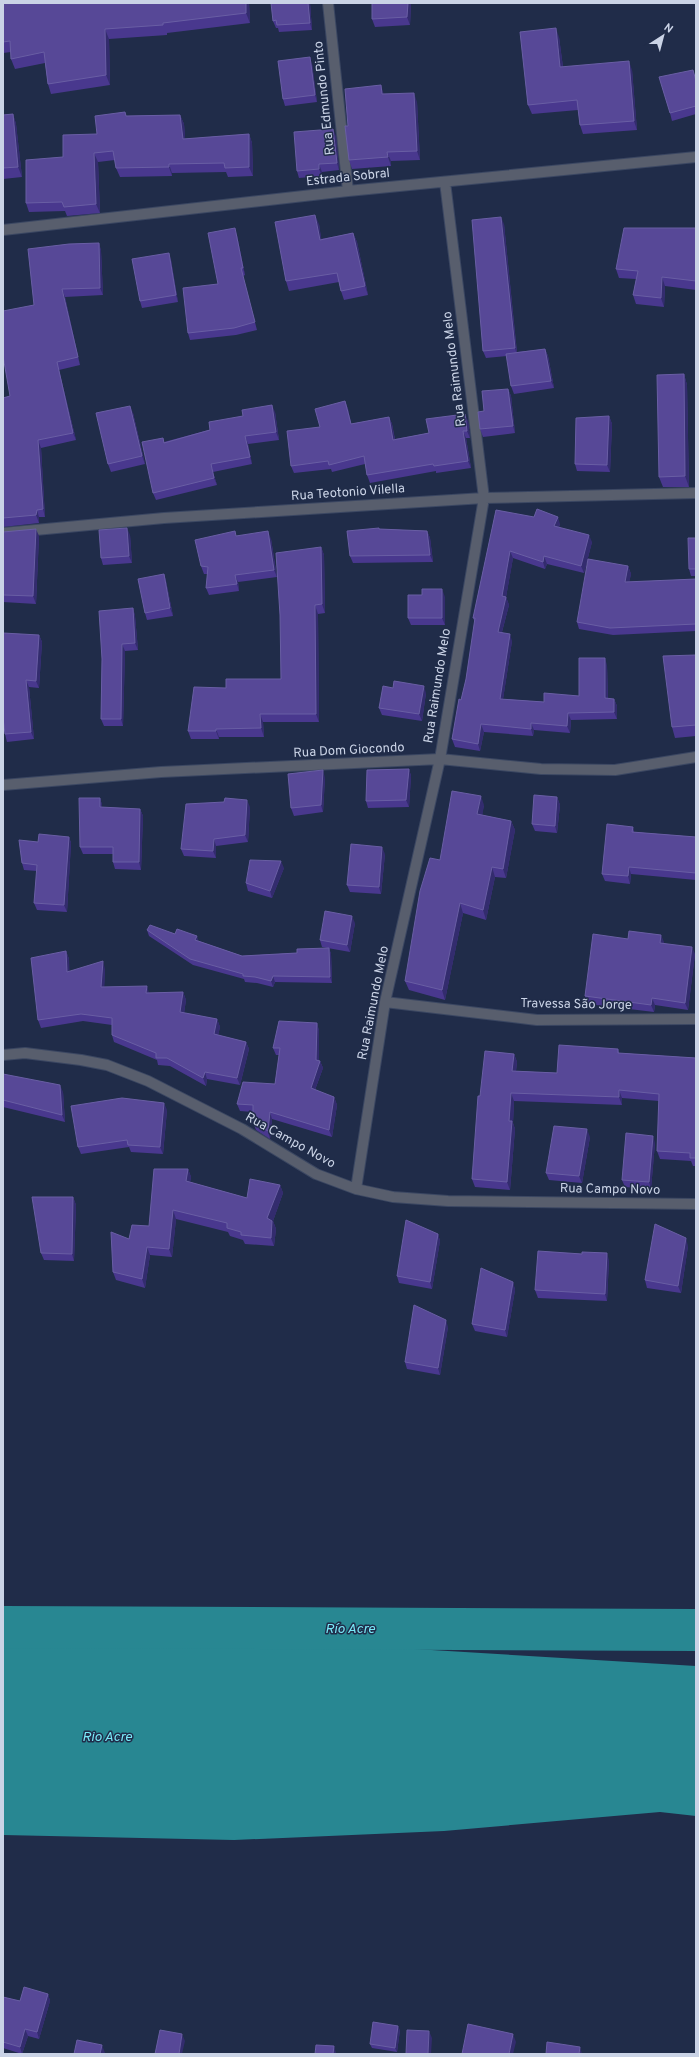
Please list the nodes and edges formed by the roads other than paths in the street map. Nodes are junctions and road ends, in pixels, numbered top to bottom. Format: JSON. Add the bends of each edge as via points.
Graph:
{"nodes":[{"id":1,"x":328,"y":3,"type":"edge"},
{"id":2,"x":696,"y":157,"type":"edge"},
{"id":3,"x":445,"y":182,"type":"junction"},
{"id":4,"x":348,"y":190,"type":"junction"},
{"id":5,"x":3,"y":230,"type":"edge"},
{"id":6,"x":696,"y":493,"type":"edge"},
{"id":7,"x":484,"y":498,"type":"junction"},
{"id":8,"x":3,"y":533,"type":"edge"},
{"id":9,"x":696,"y":758,"type":"edge"},
{"id":10,"x":440,"y":759,"type":"junction"},
{"id":11,"x":3,"y":785,"type":"edge"},
{"id":12,"x":385,"y":1002,"type":"junction"},
{"id":13,"x":696,"y":1019,"type":"edge"},
{"id":14,"x":3,"y":1055,"type":"edge"},
{"id":15,"x":356,"y":1189,"type":"junction"},
{"id":16,"x":696,"y":1204,"type":"edge"}],
"edges":[{"from":1,"to":4,"type":"street","name":"Rua Edmundo Pinto"},
{"from":2,"to":3,"type":"street","name":"Estrada Sobral"},
{"from":3,"to":4,"type":"street","name":"Estrada Sobral"},
{"from":3,"to":7,"type":"street","name":"Rua Raimundo Melo"},
{"from":4,"to":5,"type":"street","name":"Estrada Sobral"},
{"from":6,"to":7,"type":"street","name":"Rua Teotonio Vilella"},
{"from":7,"to":8,"type":"street","name":"Rua Teotonio Vilella","via":[[164,518]]},
{"from":7,"to":10,"type":"street","name":"Rua Raimundo Melo"},
{"from":9,"to":10,"type":"street","name":"Rua Dom Giocondo","via":[[615,770],[541,769]]},
{"from":10,"to":11,"type":"street","name":"Rua Dom Giocondo","via":[[161,772]]},
{"from":10,"to":12,"type":"street","name":"Rua Raimundo Melo"},
{"from":12,"to":13,"type":"street","name":"Travessa São Jorge","via":[[537,1020]]},
{"from":12,"to":15,"type":"street","name":"Rua Raimundo Melo"},
{"from":14,"to":15,"type":"street","name":"Rua Campo Novo","via":[[25,1053],[107,1065],[148,1081],[242,1129],[316,1174]]},
{"from":15,"to":16,"type":"street","name":"Rua Campo Novo","via":[[393,1197],[448,1201]]}]}
